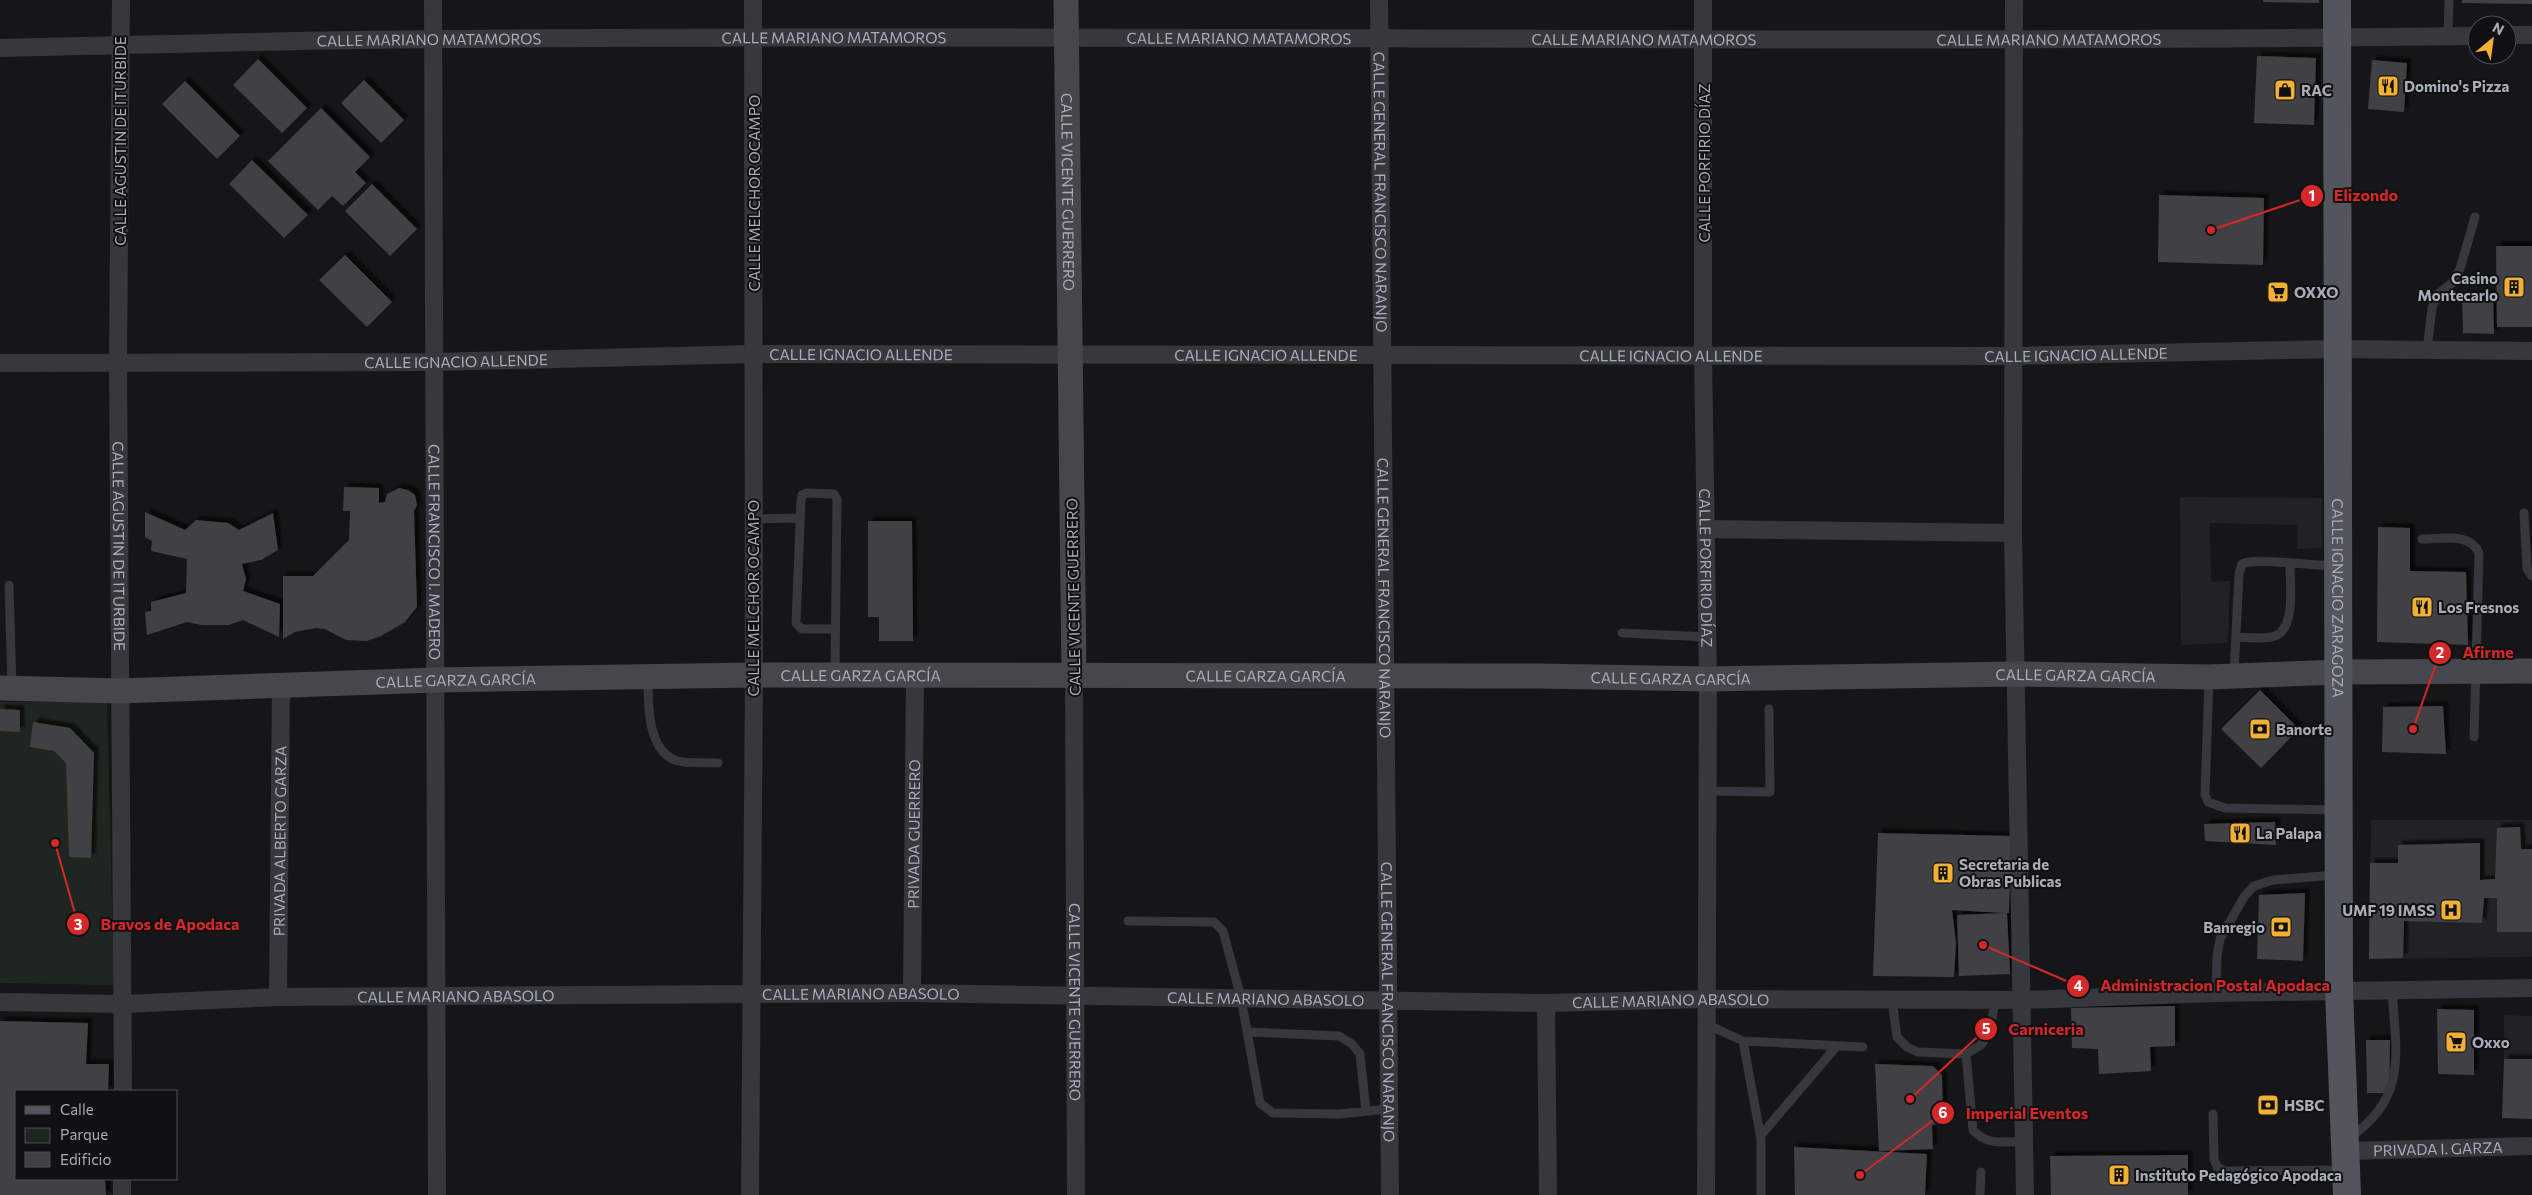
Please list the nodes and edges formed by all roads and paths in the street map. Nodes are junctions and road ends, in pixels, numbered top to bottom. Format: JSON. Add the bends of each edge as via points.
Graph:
{"nodes":[{"id":1,"x":121,"y":0,"type":"edge"},
{"id":2,"x":433,"y":0,"type":"edge"},
{"id":3,"x":753,"y":0,"type":"edge"},
{"id":4,"x":1066,"y":0,"type":"edge"},
{"id":5,"x":1379,"y":0,"type":"edge"},
{"id":6,"x":1703,"y":0,"type":"edge"},
{"id":7,"x":2014,"y":0,"type":"edge"},
{"id":8,"x":2336,"y":0,"type":"edge"},
{"id":9,"x":2449,"y":0,"type":"edge"},
{"id":10,"x":2517,"y":35,"type":"edge"},
{"id":11,"x":2532,"y":35,"type":"edge"},
{"id":12,"x":2448,"y":36,"type":"junction"},
{"id":13,"x":2467,"y":36,"type":"edge"},
{"id":14,"x":1066,"y":38,"type":"junction"},
{"id":15,"x":1379,"y":38,"type":"junction"},
{"id":16,"x":2013,"y":38,"type":"junction"},
{"id":17,"x":2337,"y":38,"type":"junction"},
{"id":18,"x":433,"y":39,"type":"junction"},
{"id":19,"x":754,"y":39,"type":"junction"},
{"id":20,"x":1704,"y":40,"type":"junction"},
{"id":21,"x":121,"y":46,"type":"junction"},
{"id":22,"x":0,"y":48,"type":"edge"},
{"id":23,"x":2475,"y":217,"type":"dead end"},
{"id":24,"x":2337,"y":349,"type":"junction"},
{"id":25,"x":2426,"y":350,"type":"junction"},
{"id":26,"x":2532,"y":351,"type":"edge"},
{"id":27,"x":754,"y":354,"type":"junction"},
{"id":28,"x":1384,"y":354,"type":"junction"},
{"id":29,"x":1703,"y":355,"type":"junction"},
{"id":30,"x":1069,"y":356,"type":"junction"},
{"id":31,"x":2014,"y":356,"type":"junction"},
{"id":32,"x":434,"y":362,"type":"junction"},
{"id":33,"x":0,"y":363,"type":"edge"},
{"id":34,"x":118,"y":364,"type":"junction"},
{"id":35,"x":2524,"y":514,"type":"dead end"},
{"id":36,"x":800,"y":518,"type":"junction"},
{"id":37,"x":754,"y":519,"type":"junction"},
{"id":38,"x":1706,"y":529,"type":"junction"},
{"id":39,"x":2014,"y":533,"type":"junction"},
{"id":40,"x":2422,"y":539,"type":"dead end"},
{"id":41,"x":2290,"y":564,"type":"junction"},
{"id":42,"x":2339,"y":566,"type":"junction"},
{"id":43,"x":2532,"y":576,"type":"edge"},
{"id":44,"x":8,"y":585,"type":"dead end"},
{"id":45,"x":835,"y":629,"type":"junction"},
{"id":46,"x":1622,"y":633,"type":"dead end"},
{"id":47,"x":1707,"y":636,"type":"junction"},
{"id":48,"x":2236,"y":637,"type":"junction"},
{"id":49,"x":2532,"y":671,"type":"edge"},
{"id":50,"x":2340,"y":672,"type":"junction"},
{"id":51,"x":2476,"y":672,"type":"junction"},
{"id":52,"x":2018,"y":674,"type":"junction"},
{"id":53,"x":754,"y":675,"type":"junction"},
{"id":54,"x":835,"y":676,"type":"junction"},
{"id":55,"x":915,"y":676,"type":"junction"},
{"id":56,"x":1074,"y":676,"type":"junction"},
{"id":57,"x":1387,"y":676,"type":"junction"},
{"id":58,"x":2234,"y":676,"type":"junction"},
{"id":59,"x":648,"y":677,"type":"junction"},
{"id":60,"x":2209,"y":677,"type":"junction"},
{"id":61,"x":1708,"y":679,"type":"junction"},
{"id":62,"x":436,"y":680,"type":"junction"},
{"id":63,"x":281,"y":684,"type":"junction"},
{"id":64,"x":6,"y":688,"type":"edge"},
{"id":65,"x":120,"y":691,"type":"junction"},
{"id":66,"x":1769,"y":709,"type":"dead end"},
{"id":67,"x":2474,"y":737,"type":"dead end"},
{"id":68,"x":718,"y":763,"type":"dead end"},
{"id":69,"x":1707,"y":791,"type":"junction"},
{"id":70,"x":2340,"y":810,"type":"junction"},
{"id":71,"x":2340,"y":874,"type":"junction"},
{"id":72,"x":1128,"y":921,"type":"dead end"},
{"id":73,"x":2532,"y":988,"type":"edge"},
{"id":74,"x":2392,"y":990,"type":"junction"},
{"id":75,"x":2339,"y":991,"type":"junction"},
{"id":76,"x":912,"y":993,"type":"junction"},
{"id":77,"x":2216,"y":993,"type":"junction"},
{"id":78,"x":750,"y":994,"type":"junction"},
{"id":79,"x":437,"y":995,"type":"junction"},
{"id":80,"x":1074,"y":995,"type":"junction"},
{"id":81,"x":278,"y":997,"type":"junction"},
{"id":82,"x":1241,"y":998,"type":"junction"},
{"id":83,"x":1705,"y":1000,"type":"junction"},
{"id":84,"x":1892,"y":1000,"type":"junction"},
{"id":85,"x":1995,"y":1000,"type":"junction"},
{"id":86,"x":2022,"y":1000,"type":"junction"},
{"id":87,"x":0,"y":1002,"type":"edge"},
{"id":88,"x":1389,"y":1002,"type":"junction"},
{"id":89,"x":1546,"y":1003,"type":"junction"},
{"id":90,"x":123,"y":1004,"type":"junction"},
{"id":91,"x":1706,"y":1024,"type":"junction"},
{"id":92,"x":1247,"y":1032,"type":"junction"},
{"id":93,"x":1743,"y":1041,"type":"junction"},
{"id":94,"x":1836,"y":1047,"type":"junction"},
{"id":95,"x":1863,"y":1047,"type":"dead end"},
{"id":96,"x":1966,"y":1054,"type":"junction"},
{"id":97,"x":123,"y":1090,"type":"edge"},
{"id":98,"x":1389,"y":1109,"type":"junction"},
{"id":99,"x":1366,"y":1112,"type":"junction"},
{"id":100,"x":2213,"y":1114,"type":"dead end"},
{"id":101,"x":1761,"y":1135,"type":"junction"},
{"id":102,"x":2024,"y":1141,"type":"junction"},
{"id":103,"x":2532,"y":1146,"type":"edge"},
{"id":104,"x":2346,"y":1164,"type":"edge"},
{"id":105,"x":1981,"y":1172,"type":"dead end"},
{"id":106,"x":122,"y":1180,"type":"edge"},
{"id":107,"x":122,"y":1195,"type":"edge"},
{"id":108,"x":437,"y":1195,"type":"edge"},
{"id":109,"x":750,"y":1195,"type":"edge"},
{"id":110,"x":1076,"y":1195,"type":"edge"},
{"id":111,"x":1390,"y":1195,"type":"edge"},
{"id":112,"x":1548,"y":1195,"type":"edge"},
{"id":113,"x":1706,"y":1195,"type":"edge"},
{"id":114,"x":1761,"y":1195,"type":"edge"},
{"id":115,"x":1980,"y":1195,"type":"edge"},
{"id":116,"x":2025,"y":1195,"type":"edge"}],
"edges":[{"from":1,"to":21,"type":"street","name":"CALLE AGUSTIN DE ITURBIDE"},
{"from":2,"to":18,"type":"street","name":"CALLE FRANCISCO I. MADERO"},
{"from":3,"to":19,"type":"street","name":"CALLE MELCHOR OCAMPO"},
{"from":4,"to":14,"type":"street","name":"CALLE VICENTE GUERRERO"},
{"from":5,"to":15,"type":"street","name":"CALLE GENERAL FRANCISCO NARANJO"},
{"from":6,"to":20,"type":"street","name":"CALLE PORFIRIO DÍAZ"},
{"from":7,"to":16,"type":"street"},
{"from":8,"to":17,"type":"main road","name":"CALLE IGNACIO ZARAGOZA"},
{"from":9,"to":12,"type":"lane"},
{"from":10,"to":11,"type":"street"},
{"from":12,"to":13,"type":"street","name":"CALLE MARIANO MATAMOROS"},
{"from":12,"to":17,"type":"street","name":"CALLE MARIANO MATAMOROS"},
{"from":14,"to":15,"type":"street","name":"CALLE MARIANO MATAMOROS"},
{"from":14,"to":19,"type":"street","name":"CALLE MARIANO MATAMOROS"},
{"from":14,"to":30,"type":"street","name":"CALLE VICENTE GUERRERO"},
{"from":15,"to":20,"type":"street","name":"CALLE MARIANO MATAMOROS"},
{"from":15,"to":28,"type":"street","name":"CALLE GENERAL FRANCISCO NARANJO"},
{"from":16,"to":17,"type":"street","name":"CALLE MARIANO MATAMOROS"},
{"from":16,"to":20,"type":"street","name":"CALLE MARIANO MATAMOROS"},
{"from":16,"to":31,"type":"street"},
{"from":17,"to":24,"type":"main road","name":"CALLE IGNACIO ZARAGOZA"},
{"from":18,"to":19,"type":"street","name":"CALLE MARIANO MATAMOROS"},
{"from":18,"to":21,"type":"street","name":"CALLE MARIANO MATAMOROS"},
{"from":18,"to":32,"type":"street","name":"CALLE FRANCISCO I. MADERO"},
{"from":19,"to":27,"type":"street","name":"CALLE MELCHOR OCAMPO"},
{"from":20,"to":29,"type":"street","name":"CALLE PORFIRIO DÍAZ"},
{"from":21,"to":22,"type":"street","name":"CALLE MARIANO MATAMOROS"},
{"from":21,"to":34,"type":"street","name":"CALLE AGUSTIN DE ITURBIDE"},
{"from":23,"to":25,"type":"lane","via":[[2460,269],[2452,283],[2438,294],[2432,308]]},
{"from":24,"to":25,"type":"street","name":"CALLE IGNACIO ALLENDE"},
{"from":24,"to":31,"type":"street","name":"CALLE IGNACIO ALLENDE"},
{"from":24,"to":42,"type":"main road","name":"CALLE IGNACIO ZARAGOZA"},
{"from":25,"to":26,"type":"street","name":"CALLE IGNACIO ALLENDE"},
{"from":27,"to":30,"type":"street","name":"CALLE IGNACIO ALLENDE"},
{"from":27,"to":32,"type":"street","name":"CALLE IGNACIO ALLENDE"},
{"from":27,"to":37,"type":"street","name":"CALLE MELCHOR OCAMPO"},
{"from":28,"to":29,"type":"street","name":"CALLE IGNACIO ALLENDE"},
{"from":28,"to":30,"type":"street","name":"CALLE IGNACIO ALLENDE"},
{"from":28,"to":57,"type":"street","name":"CALLE GENERAL FRANCISCO NARANJO"},
{"from":29,"to":31,"type":"street","name":"CALLE IGNACIO ALLENDE"},
{"from":29,"to":38,"type":"street","name":"CALLE PORFIRIO DÍAZ"},
{"from":30,"to":56,"type":"street","name":"CALLE VICENTE GUERRERO"},
{"from":31,"to":39,"type":"street"},
{"from":32,"to":34,"type":"street","name":"CALLE IGNACIO ALLENDE"},
{"from":32,"to":62,"type":"street","name":"CALLE FRANCISCO I. MADERO"},
{"from":33,"to":34,"type":"street","name":"CALLE IGNACIO ALLENDE"},
{"from":34,"to":65,"type":"street","name":"CALLE AGUSTIN DE ITURBIDE"},
{"from":35,"to":43,"type":"lane","via":[[2527,569]]},
{"from":36,"to":37,"type":"lane"},
{"from":36,"to":45,"type":"lane","via":[[796,623],[802,629]]},
{"from":36,"to":45,"type":"lane","via":[[804,494],[836,495]]},
{"from":37,"to":53,"type":"street","name":"CALLE MELCHOR OCAMPO"},
{"from":38,"to":39,"type":"street"},
{"from":38,"to":47,"type":"street","name":"CALLE PORFIRIO DÍAZ"},
{"from":39,"to":52,"type":"street"},
{"from":40,"to":51,"type":"lane","via":[[2460,538],[2475,545],[2479,554]]},
{"from":41,"to":42,"type":"lane"},
{"from":41,"to":48,"type":"lane","via":[[2289,621],[2284,630],[2274,637]]},
{"from":41,"to":48,"type":"lane","via":[[2248,560],[2242,564]]},
{"from":42,"to":50,"type":"main road","name":"CALLE IGNACIO ZARAGOZA"},
{"from":44,"to":64,"type":"lane"},
{"from":45,"to":54,"type":"lane"},
{"from":46,"to":47,"type":"lane"},
{"from":47,"to":61,"type":"street","name":"CALLE PORFIRIO DÍAZ"},
{"from":48,"to":58,"type":"lane"},
{"from":49,"to":51,"type":"street","name":"CALLE GARZA GARCÍA"},
{"from":50,"to":51,"type":"street","name":"CALLE GARZA GARCÍA"},
{"from":50,"to":58,"type":"street","name":"CALLE GARZA GARCÍA"},
{"from":50,"to":70,"type":"main road","name":"CALLE IGNACIO ZARAGOZA"},
{"from":51,"to":67,"type":"lane"},
{"from":52,"to":60,"type":"street","name":"CALLE GARZA GARCÍA"},
{"from":52,"to":61,"type":"street","name":"CALLE GARZA GARCÍA"},
{"from":52,"to":86,"type":"street"},
{"from":53,"to":54,"type":"street","name":"CALLE GARZA GARCÍA"},
{"from":53,"to":59,"type":"street","name":"CALLE GARZA GARCÍA"},
{"from":53,"to":78,"type":"street","name":"CALLE MELCHOR OCAMPO"},
{"from":54,"to":55,"type":"street","name":"CALLE GARZA GARCÍA"},
{"from":55,"to":56,"type":"street","name":"CALLE GARZA GARCÍA"},
{"from":55,"to":76,"type":"street","name":"PRIVADA GUERRERO"},
{"from":56,"to":57,"type":"street","name":"CALLE GARZA GARCÍA"},
{"from":56,"to":80,"type":"street","name":"CALLE VICENTE GUERRERO"},
{"from":57,"to":61,"type":"street","name":"CALLE GARZA GARCÍA"},
{"from":57,"to":88,"type":"street","name":"CALLE GENERAL FRANCISCO NARANJO"},
{"from":58,"to":60,"type":"street","name":"CALLE GARZA GARCÍA"},
{"from":59,"to":62,"type":"street","name":"CALLE GARZA GARCÍA"},
{"from":59,"to":68,"type":"lane","via":[[655,740],[664,753],[677,760]]},
{"from":60,"to":70,"type":"lane","via":[[2205,794],[2208,802],[2225,808]]},
{"from":61,"to":69,"type":"street","name":"CALLE PORFIRIO DÍAZ"},
{"from":62,"to":63,"type":"street","name":"CALLE GARZA GARCÍA"},
{"from":62,"to":79,"type":"street","name":"CALLE FRANCISCO I. MADERO"},
{"from":63,"to":65,"type":"street","name":"CALLE GARZA GARCÍA"},
{"from":63,"to":81,"type":"street","name":"PRIVADA ALBERTO GARZA"},
{"from":64,"to":65,"type":"street","name":"CALLE GARZA GARCÍA"},
{"from":65,"to":90,"type":"street","name":"CALLE AGUSTIN DE ITURBIDE"},
{"from":66,"to":69,"type":"lane","via":[[1770,792]]},
{"from":69,"to":83,"type":"street","name":"CALLE PORFIRIO DÍAZ"},
{"from":70,"to":71,"type":"main road","name":"CALLE IGNACIO ZARAGOZA"},
{"from":71,"to":75,"type":"main road","name":"CALLE IGNACIO ZARAGOZA"},
{"from":71,"to":77,"type":"lane","via":[[2273,880],[2254,886],[2244,896],[2220,939]]},
{"from":72,"to":82,"type":"lane","via":[[1214,922],[1223,931]]},
{"from":73,"to":74,"type":"street","name":"CALLE MARIANO ABASOLO"},
{"from":74,"to":75,"type":"street","name":"CALLE MARIANO ABASOLO"},
{"from":74,"to":104,"type":"lane","via":[[2393,1085],[2390,1094],[2363,1128]]},
{"from":75,"to":77,"type":"street","name":"CALLE MARIANO ABASOLO"},
{"from":75,"to":104,"type":"main road","name":"CALLE IGNACIO ZARAGOZA"},
{"from":76,"to":78,"type":"street","name":"CALLE MARIANO ABASOLO"},
{"from":76,"to":80,"type":"street","name":"CALLE MARIANO ABASOLO"},
{"from":77,"to":86,"type":"street","name":"CALLE MARIANO ABASOLO"},
{"from":78,"to":79,"type":"street","name":"CALLE MARIANO ABASOLO"},
{"from":78,"to":109,"type":"street","name":"CALLE MELCHOR OCAMPO"},
{"from":79,"to":81,"type":"street","name":"CALLE MARIANO ABASOLO"},
{"from":79,"to":108,"type":"street","name":"CALLE FRANCISCO I. MADERO"},
{"from":80,"to":82,"type":"street","name":"CALLE MARIANO ABASOLO"},
{"from":80,"to":110,"type":"street","name":"CALLE VICENTE GUERRERO"},
{"from":81,"to":90,"type":"street","name":"CALLE MARIANO ABASOLO"},
{"from":82,"to":88,"type":"street","name":"CALLE MARIANO ABASOLO"},
{"from":82,"to":92,"type":"lane"},
{"from":83,"to":84,"type":"street","name":"CALLE MARIANO ABASOLO"},
{"from":83,"to":89,"type":"street","name":"CALLE MARIANO ABASOLO"},
{"from":83,"to":91,"type":"street","name":"CALLE PORFIRIO DÍAZ"},
{"from":84,"to":85,"type":"street","name":"CALLE MARIANO ABASOLO"},
{"from":84,"to":96,"type":"lane","via":[[1897,1037],[1907,1047],[1918,1052]]},
{"from":85,"to":86,"type":"street","name":"CALLE MARIANO ABASOLO"},
{"from":85,"to":96,"type":"lane","via":[[1990,1031],[1981,1045]]},
{"from":86,"to":102,"type":"street"},
{"from":87,"to":90,"type":"street","name":"CALLE MARIANO ABASOLO"},
{"from":88,"to":89,"type":"street","name":"CALLE MARIANO ABASOLO"},
{"from":88,"to":98,"type":"street","name":"CALLE GENERAL FRANCISCO NARANJO"},
{"from":89,"to":112,"type":"street"},
{"from":90,"to":97,"type":"street","name":"CALLE AGUSTIN DE ITURBIDE"},
{"from":91,"to":93,"type":"lane"},
{"from":91,"to":113,"type":"street","name":"CALLE PORFIRIO DÍAZ"},
{"from":92,"to":99,"type":"lane","via":[[1338,1036],[1352,1044],[1360,1054]]},
{"from":92,"to":99,"type":"lane","via":[[1260,1102],[1273,1113]]},
{"from":93,"to":94,"type":"lane"},
{"from":93,"to":101,"type":"lane"},
{"from":94,"to":95,"type":"lane"},
{"from":94,"to":101,"type":"lane"},
{"from":96,"to":102,"type":"lane","via":[[1973,1130],[1981,1139],[1994,1142]]},
{"from":98,"to":99,"type":"lane"},
{"from":98,"to":111,"type":"street","name":"CALLE GENERAL FRANCISCO NARANJO"},
{"from":100,"to":104,"type":"lane","via":[[2214,1159],[2217,1167],[2225,1171]]},
{"from":101,"to":114,"type":"lane"},
{"from":102,"to":116,"type":"street"},
{"from":103,"to":104,"type":"street","name":"PRIVADA I. GARZA"},
{"from":105,"to":115,"type":"lane"},
{"from":106,"to":107,"type":"street"}]}
